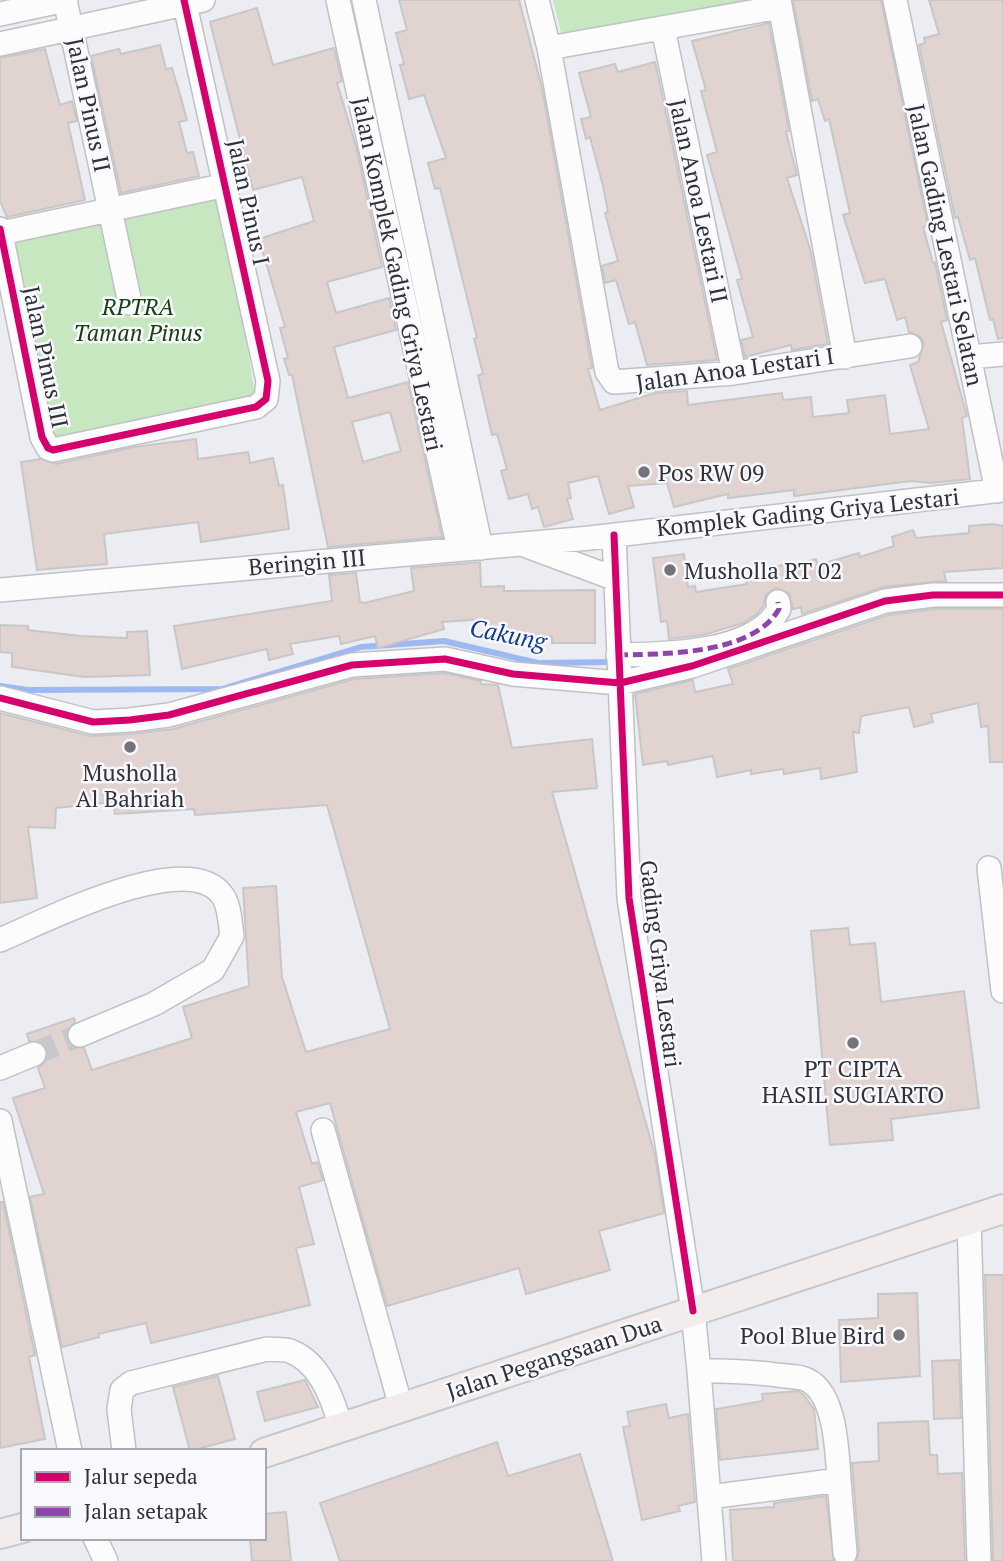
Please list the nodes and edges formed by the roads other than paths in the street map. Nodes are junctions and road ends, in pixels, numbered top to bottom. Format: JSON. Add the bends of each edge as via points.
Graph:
{"nodes":[{"id":1,"x":66,"y":0,"type":"edge"},
{"id":2,"x":338,"y":0,"type":"edge"},
{"id":3,"x":364,"y":0,"type":"edge"},
{"id":4,"x":537,"y":0,"type":"edge"},
{"id":5,"x":895,"y":0,"type":"edge"},
{"id":6,"x":191,"y":1,"type":"edge"},
{"id":7,"x":780,"y":4,"type":"edge"},
{"id":8,"x":0,"y":14,"type":"edge"},
{"id":9,"x":73,"y":28,"type":"junction"},
{"id":10,"x":663,"y":28,"type":"junction"},
{"id":11,"x":0,"y":44,"type":"edge"},
{"id":12,"x":549,"y":48,"type":"junction"},
{"id":13,"x":226,"y":185,"type":"junction"},
{"id":14,"x":111,"y":210,"type":"junction"},
{"id":15,"x":1,"y":231,"type":"edge"},
{"id":16,"x":130,"y":303,"type":"dead end"},
{"id":17,"x":910,"y":346,"type":"dead end"},
{"id":18,"x":1003,"y":354,"type":"edge"},
{"id":19,"x":845,"y":357,"type":"junction"},
{"id":20,"x":970,"y":357,"type":"junction"},
{"id":21,"x":734,"y":373,"type":"junction"},
{"id":22,"x":256,"y":407,"type":"joint"},
{"id":23,"x":1000,"y":491,"type":"edge"},
{"id":24,"x":614,"y":535,"type":"junction"},
{"id":25,"x":520,"y":544,"type":"junction"},
{"id":26,"x":470,"y":548,"type":"junction"},
{"id":27,"x":616,"y":579,"type":"junction"},
{"id":28,"x":0,"y":590,"type":"edge"},
{"id":29,"x":1003,"y":594,"type":"edge"},
{"id":30,"x":778,"y":602,"type":"dead end"},
{"id":31,"x":619,"y":669,"type":"junction"},
{"id":32,"x":0,"y":698,"type":"edge"},
{"id":33,"x":989,"y":868,"type":"dead end"},
{"id":34,"x":0,"y":940,"type":"edge"},
{"id":35,"x":1003,"y":991,"type":"edge"},
{"id":36,"x":80,"y":1035,"type":"tunnel mouth"},
{"id":37,"x":34,"y":1054,"type":"tunnel mouth"},
{"id":38,"x":0,"y":1068,"type":"edge"},
{"id":39,"x":0,"y":1121,"type":"edge"},
{"id":40,"x":324,"y":1130,"type":"dead end"},
{"id":41,"x":1003,"y":1209,"type":"edge"},
{"id":42,"x":968,"y":1220,"type":"junction"},
{"id":43,"x":693,"y":1311,"type":"junction"},
{"id":44,"x":699,"y":1371,"type":"junction"},
{"id":45,"x":401,"y":1407,"type":"junction"},
{"id":46,"x":341,"y":1429,"type":"junction"},
{"id":47,"x":70,"y":1449,"type":"edge"},
{"id":48,"x":124,"y":1449,"type":"edge"},
{"id":49,"x":266,"y":1452,"type":"edge"},
{"id":50,"x":839,"y":1480,"type":"junction"},
{"id":51,"x":709,"y":1497,"type":"junction"},
{"id":52,"x":21,"y":1529,"type":"edge"},
{"id":53,"x":0,"y":1534,"type":"edge"},
{"id":54,"x":96,"y":1540,"type":"edge"},
{"id":55,"x":845,"y":1553,"type":"dead end"},
{"id":56,"x":106,"y":1561,"type":"edge"},
{"id":57,"x":714,"y":1561,"type":"edge"},
{"id":58,"x":979,"y":1561,"type":"edge"}],
"edges":[{"from":1,"to":8,"type":"street"},
{"from":1,"to":9,"type":"street","name":"Jalan Pinus II"},
{"from":2,"to":26,"type":"street","name":"Jalan Komplek Gading Griya Lestari"},
{"from":3,"to":26,"type":"street","name":"Jalan Komplek Gading Griya Lestari"},
{"from":4,"to":12,"type":"street","name":"Jalan Anoa Lestari I"},
{"from":5,"to":20,"type":"street","name":"Jalan Gading Lestari Selatan"},
{"from":6,"to":9,"type":"street"},
{"from":6,"to":13,"type":"street","name":"Jalan Pinus I"},
{"from":7,"to":10,"type":"street"},
{"from":7,"to":19,"type":"street","name":"Jalan Anoa Lestari I"},
{"from":9,"to":11,"type":"street"},
{"from":9,"to":14,"type":"street","name":"Jalan Pinus II"},
{"from":10,"to":12,"type":"street"},
{"from":10,"to":21,"type":"street","name":"Jalan Anoa Lestari II"},
{"from":12,"to":21,"type":"street","name":"Jalan Anoa Lestari I","via":[[607,372],[614,382],[624,384]]},
{"from":13,"to":14,"type":"street"},
{"from":13,"to":22,"type":"street","name":"Jalan Pinus I","via":[[268,382],[266,399]]},
{"from":14,"to":15,"type":"street"},
{"from":14,"to":16,"type":"street","name":"Jalan Pinus II"},
{"from":15,"to":22,"type":"street","name":"Jalan Pinus III","via":[[48,449]]},
{"from":17,"to":19,"type":"street"},
{"from":18,"to":20,"type":"street"},
{"from":19,"to":21,"type":"street","name":"Jalan Anoa Lestari I"},
{"from":20,"to":23,"type":"street","name":"Jalan Gading Lestari Selatan"},
{"from":23,"to":24,"type":"street","name":"Komplek Gading Griya Lestari"},
{"from":24,"to":25,"type":"street","name":"Beringin III"},
{"from":24,"to":27,"type":"street","name":"Gading Griya Lestari"},
{"from":25,"to":26,"type":"street","name":"Beringin III"},
{"from":25,"to":27,"type":"street"},
{"from":26,"to":28,"type":"street","name":"Beringin III"},
{"from":27,"to":31,"type":"street","name":"Gading Griya Lestari"},
{"from":29,"to":31,"type":"street","via":[[885,601],[717,659]]},
{"from":30,"to":31,"type":"street","via":[[773,618],[736,640]]},
{"from":31,"to":32,"type":"street","via":[[513,674],[444,659],[352,666],[169,715],[93,722]]},
{"from":31,"to":43,"type":"street","name":"Gading Griya Lestari","via":[[629,898]]},
{"from":33,"to":35,"type":"street"},
{"from":34,"to":36,"type":"street","via":[[149,882],[192,879],[206,882],[222,895],[232,936],[214,970],[154,1004]]},
{"from":37,"to":38,"type":"street"},
{"from":39,"to":47,"type":"street"},
{"from":40,"to":45,"type":"street"},
{"from":41,"to":42,"type":"main road","name":"Jalan Pegangsaan Dua"},
{"from":42,"to":43,"type":"main road","name":"Jalan Pegangsaan Dua"},
{"from":42,"to":58,"type":"street"},
{"from":43,"to":44,"type":"street","name":"Gading Griya Lestari"},
{"from":43,"to":45,"type":"main road","name":"Jalan Pegangsaan Dua"},
{"from":44,"to":50,"type":"street","via":[[805,1378],[822,1394],[831,1413]]},
{"from":44,"to":51,"type":"street","name":"Gading Griya Lestari"},
{"from":45,"to":46,"type":"main road","name":"Jalan Pegangsaan Dua"},
{"from":46,"to":48,"type":"street","via":[[335,1404],[317,1373],[290,1351],[267,1349],[131,1383],[122,1390]]},
{"from":46,"to":49,"type":"main road","name":"Jalan Pegangsaan Dua"},
{"from":50,"to":51,"type":"street"},
{"from":50,"to":55,"type":"street"},
{"from":51,"to":57,"type":"street","name":"Gading Griya Lestari"},
{"from":52,"to":53,"type":"main road"},
{"from":54,"to":56,"type":"street"}]}
